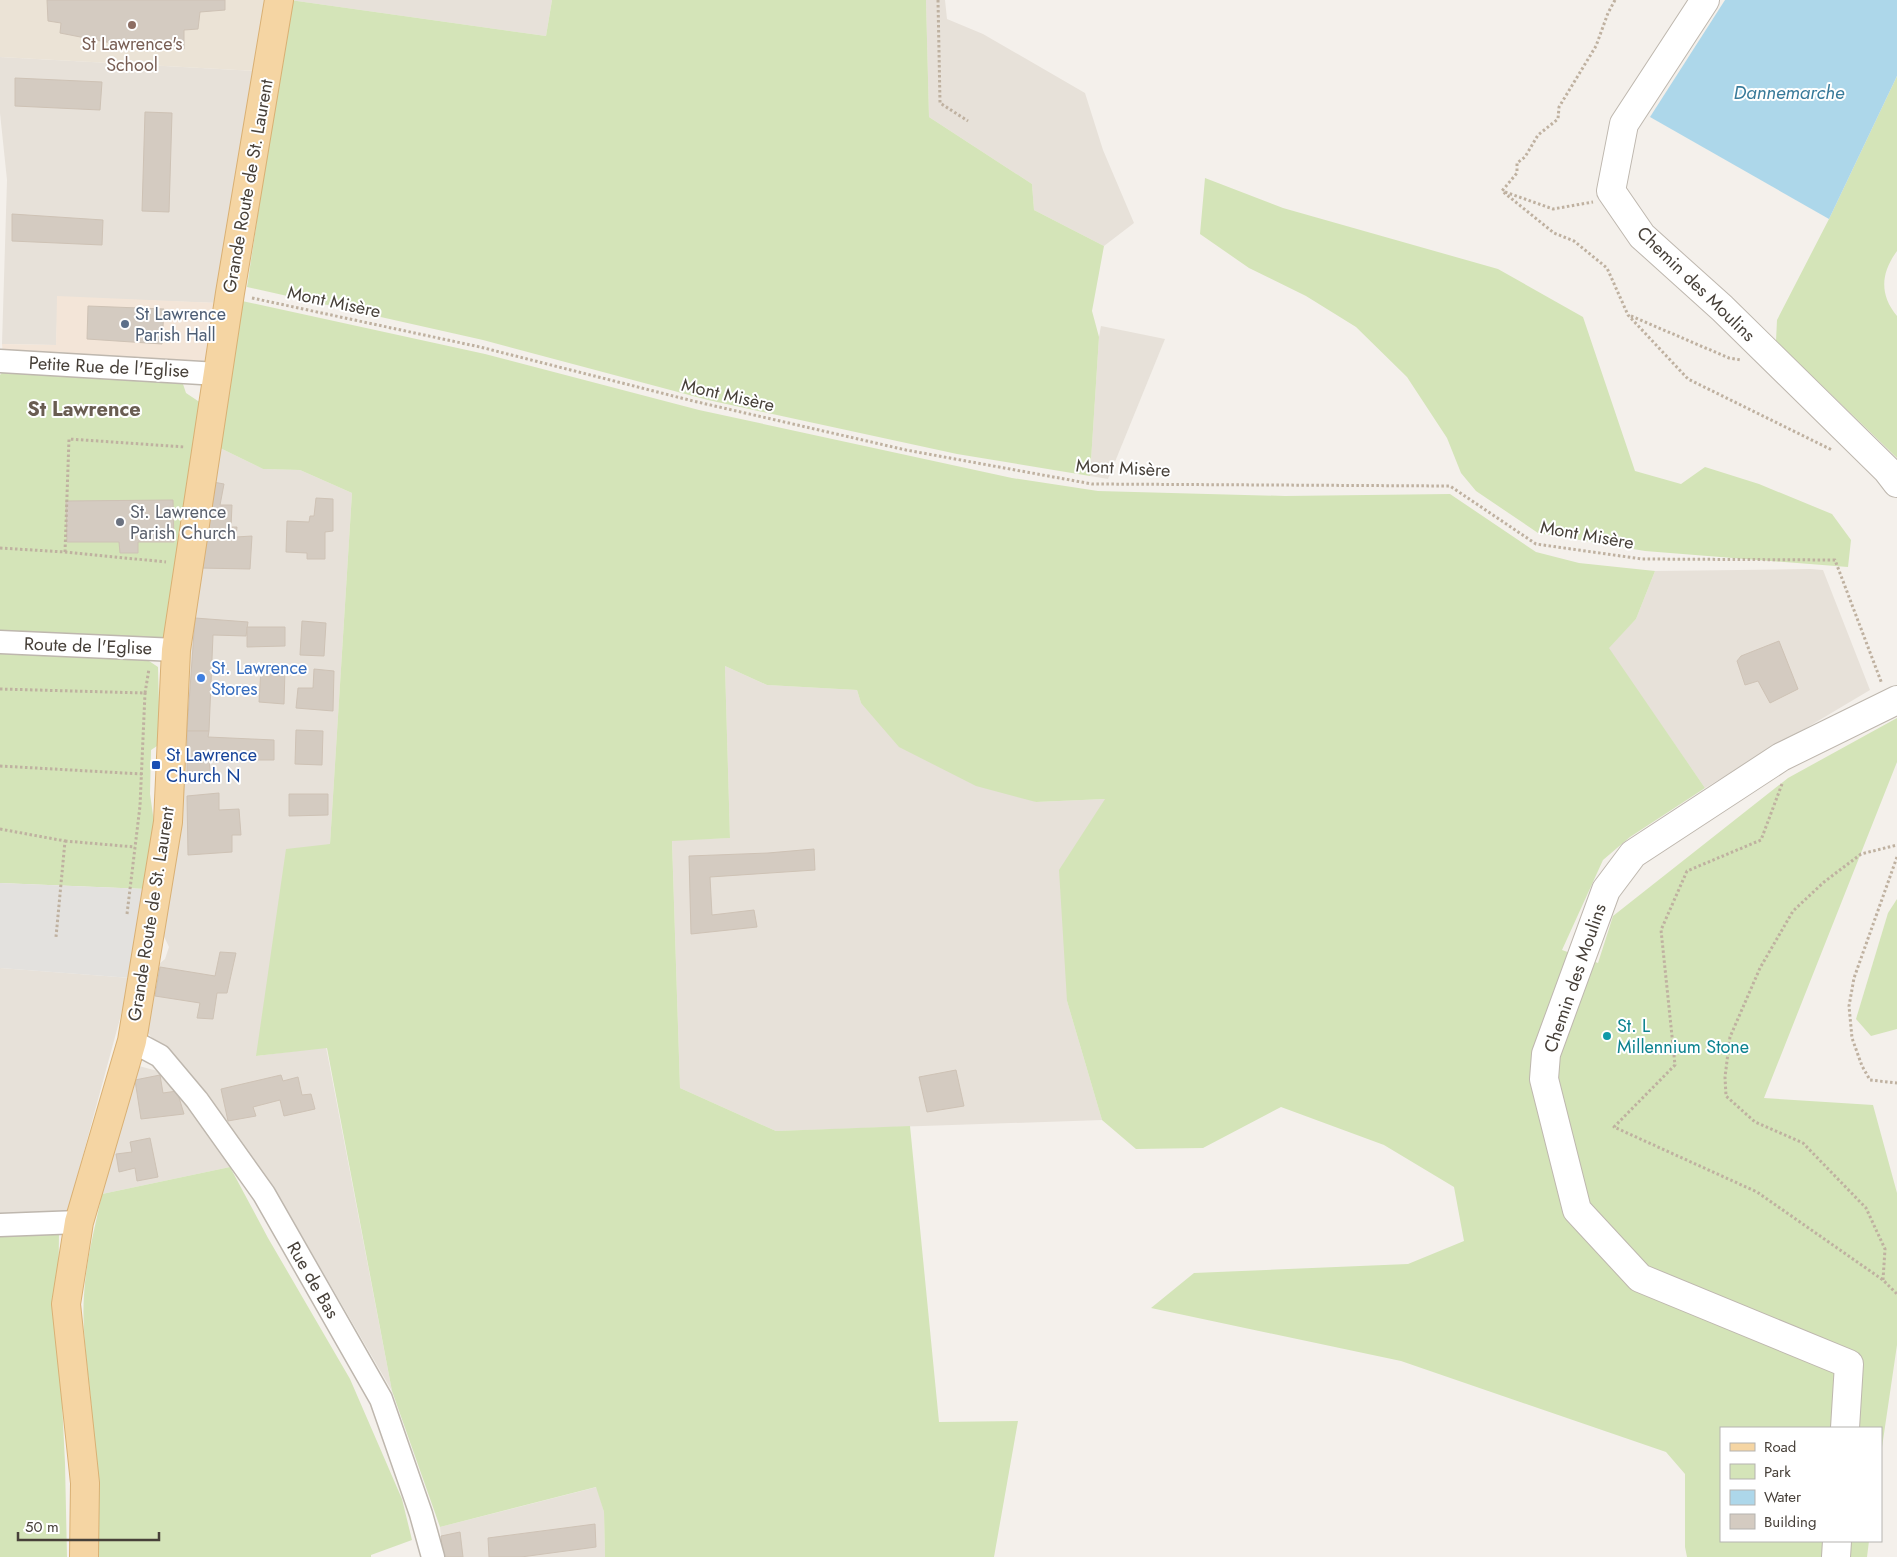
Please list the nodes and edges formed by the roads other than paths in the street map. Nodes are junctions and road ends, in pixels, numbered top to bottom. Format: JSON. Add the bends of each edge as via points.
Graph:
{"nodes":[{"id":1,"x":279,"y":0,"type":"edge"},
{"id":2,"x":1705,"y":0,"type":"edge"},
{"id":3,"x":0,"y":361,"type":"edge"},
{"id":4,"x":218,"y":374,"type":"junction"},
{"id":5,"x":1897,"y":483,"type":"edge"},
{"id":6,"x":0,"y":642,"type":"edge"},
{"id":7,"x":166,"y":649,"type":"junction"},
{"id":8,"x":1893,"y":701,"type":"edge"},
{"id":9,"x":132,"y":1041,"type":"junction"},
{"id":10,"x":78,"y":1222,"type":"junction"},
{"id":11,"x":0,"y":1225,"type":"edge"},
{"id":12,"x":1845,"y":1427,"type":"edge"},
{"id":13,"x":1837,"y":1542,"type":"edge"},
{"id":14,"x":84,"y":1557,"type":"edge"},
{"id":15,"x":433,"y":1557,"type":"edge"},
{"id":16,"x":1836,"y":1557,"type":"edge"}],
"edges":[{"from":1,"to":4,"type":"main road","name":"Grande Route de St. Laurent"},
{"from":2,"to":5,"type":"street","name":"Chemin des Moulins","via":[[1624,124],[1611,191],[1642,236],[1735,321]]},
{"from":3,"to":4,"type":"street","name":"Petite Rue de l'Eglise"},
{"from":4,"to":7,"type":"main road","name":"Grande Route de St. Laurent"},
{"from":6,"to":7,"type":"street","name":"Route de l'Eglise"},
{"from":7,"to":9,"type":"main road","name":"Grande Route de St. Laurent","via":[[168,822]]},
{"from":8,"to":12,"type":"street","name":"Chemin des Moulins","via":[[1781,757],[1633,854],[1606,890],[1546,1054],[1544,1079],[1577,1210],[1640,1278],[1849,1364]]},
{"from":9,"to":10,"type":"main road","name":"Grande Route de St. Laurent"},
{"from":9,"to":15,"type":"street","name":"Rue de Bas","via":[[160,1056],[197,1100],[264,1194],[381,1399]]},
{"from":10,"to":11,"type":"street"},
{"from":10,"to":14,"type":"main road","name":"Grande Route de St. Laurent","via":[[66,1304],[85,1483]]},
{"from":13,"to":16,"type":"street"}]}
